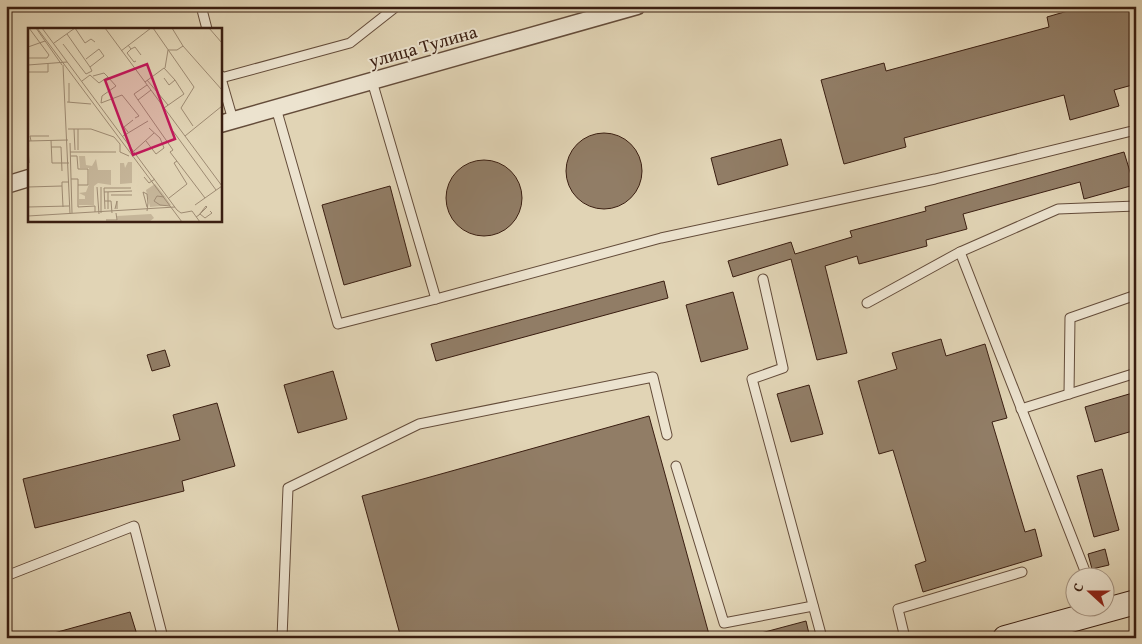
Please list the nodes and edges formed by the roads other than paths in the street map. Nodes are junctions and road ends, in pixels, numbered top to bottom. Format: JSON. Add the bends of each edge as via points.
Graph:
{"nodes":[{"id":1,"x":201,"y":6,"type":"edge"},
{"id":2,"x":398,"y":6,"type":"edge"},
{"id":3,"x":637,"y":6,"type":"edge"},
{"id":4,"x":207,"y":28,"type":"edge"},
{"id":5,"x":221,"y":77,"type":"edge"},
{"id":6,"x":372,"y":81,"type":"junction"},
{"id":7,"x":221,"y":83,"type":"edge"},
{"id":8,"x":276,"y":108,"type":"junction"},
{"id":9,"x":227,"y":122,"type":"edge"},
{"id":10,"x":1136,"y":130,"type":"edge"},
{"id":11,"x":28,"y":178,"type":"edge"},
{"id":12,"x":6,"y":184,"type":"edge"},
{"id":13,"x":1136,"y":206,"type":"edge"},
{"id":14,"x":960,"y":252,"type":"junction"},
{"id":15,"x":762,"y":278,"type":"dead end"},
{"id":16,"x":1136,"y":295,"type":"edge"},
{"id":17,"x":436,"y":299,"type":"junction"},
{"id":18,"x":867,"y":303,"type":"dead end"},
{"id":19,"x":1136,"y":373,"type":"edge"},
{"id":20,"x":1069,"y":394,"type":"junction"},
{"id":21,"x":1021,"y":409,"type":"junction"},
{"id":22,"x":667,"y":435,"type":"dead end"},
{"id":23,"x":676,"y":466,"type":"dead end"},
{"id":24,"x":1083,"y":566,"type":"edge"},
{"id":25,"x":1022,"y":572,"type":"dead end"},
{"id":26,"x":6,"y":576,"type":"edge"},
{"id":27,"x":1136,"y":602,"type":"edge"},
{"id":28,"x":814,"y":606,"type":"junction"},
{"id":29,"x":1114,"y":606,"type":"edge"},
{"id":30,"x":1077,"y":616,"type":"edge"},
{"id":31,"x":163,"y":638,"type":"edge"},
{"id":32,"x":282,"y":638,"type":"edge"},
{"id":33,"x":822,"y":638,"type":"edge"},
{"id":34,"x":905,"y":638,"type":"edge"},
{"id":35,"x":1005,"y":638,"type":"edge"}],
"edges":[{"from":1,"to":4,"type":"lane"},
{"from":2,"to":5,"type":"lane","via":[[350,44]]},
{"from":3,"to":6,"type":"street","name":"улица Тулина"},
{"from":6,"to":8,"type":"street","name":"улица Тулина"},
{"from":6,"to":17,"type":"lane"},
{"from":7,"to":9,"type":"lane"},
{"from":8,"to":9,"type":"street","name":"улица Тулина"},
{"from":8,"to":17,"type":"lane","via":[[338,324]]},
{"from":10,"to":17,"type":"lane","via":[[934,179],[661,238]]},
{"from":11,"to":12,"type":"street"},
{"from":13,"to":14,"type":"lane","via":[[1058,209]]},
{"from":14,"to":18,"type":"lane"},
{"from":14,"to":21,"type":"lane"},
{"from":15,"to":28,"type":"lane","via":[[783,368],[752,379]]},
{"from":16,"to":20,"type":"lane","via":[[1070,318]]},
{"from":19,"to":20,"type":"lane"},
{"from":20,"to":21,"type":"lane"},
{"from":21,"to":24,"type":"lane"},
{"from":22,"to":32,"type":"lane","via":[[653,377],[419,424],[288,488]]},
{"from":23,"to":28,"type":"lane","via":[[724,623]]},
{"from":25,"to":34,"type":"lane","via":[[898,609]]},
{"from":26,"to":31,"type":"lane","via":[[134,526]]},
{"from":27,"to":29,"type":"main road"},
{"from":28,"to":33,"type":"lane"},
{"from":30,"to":35,"type":"main road"}]}
